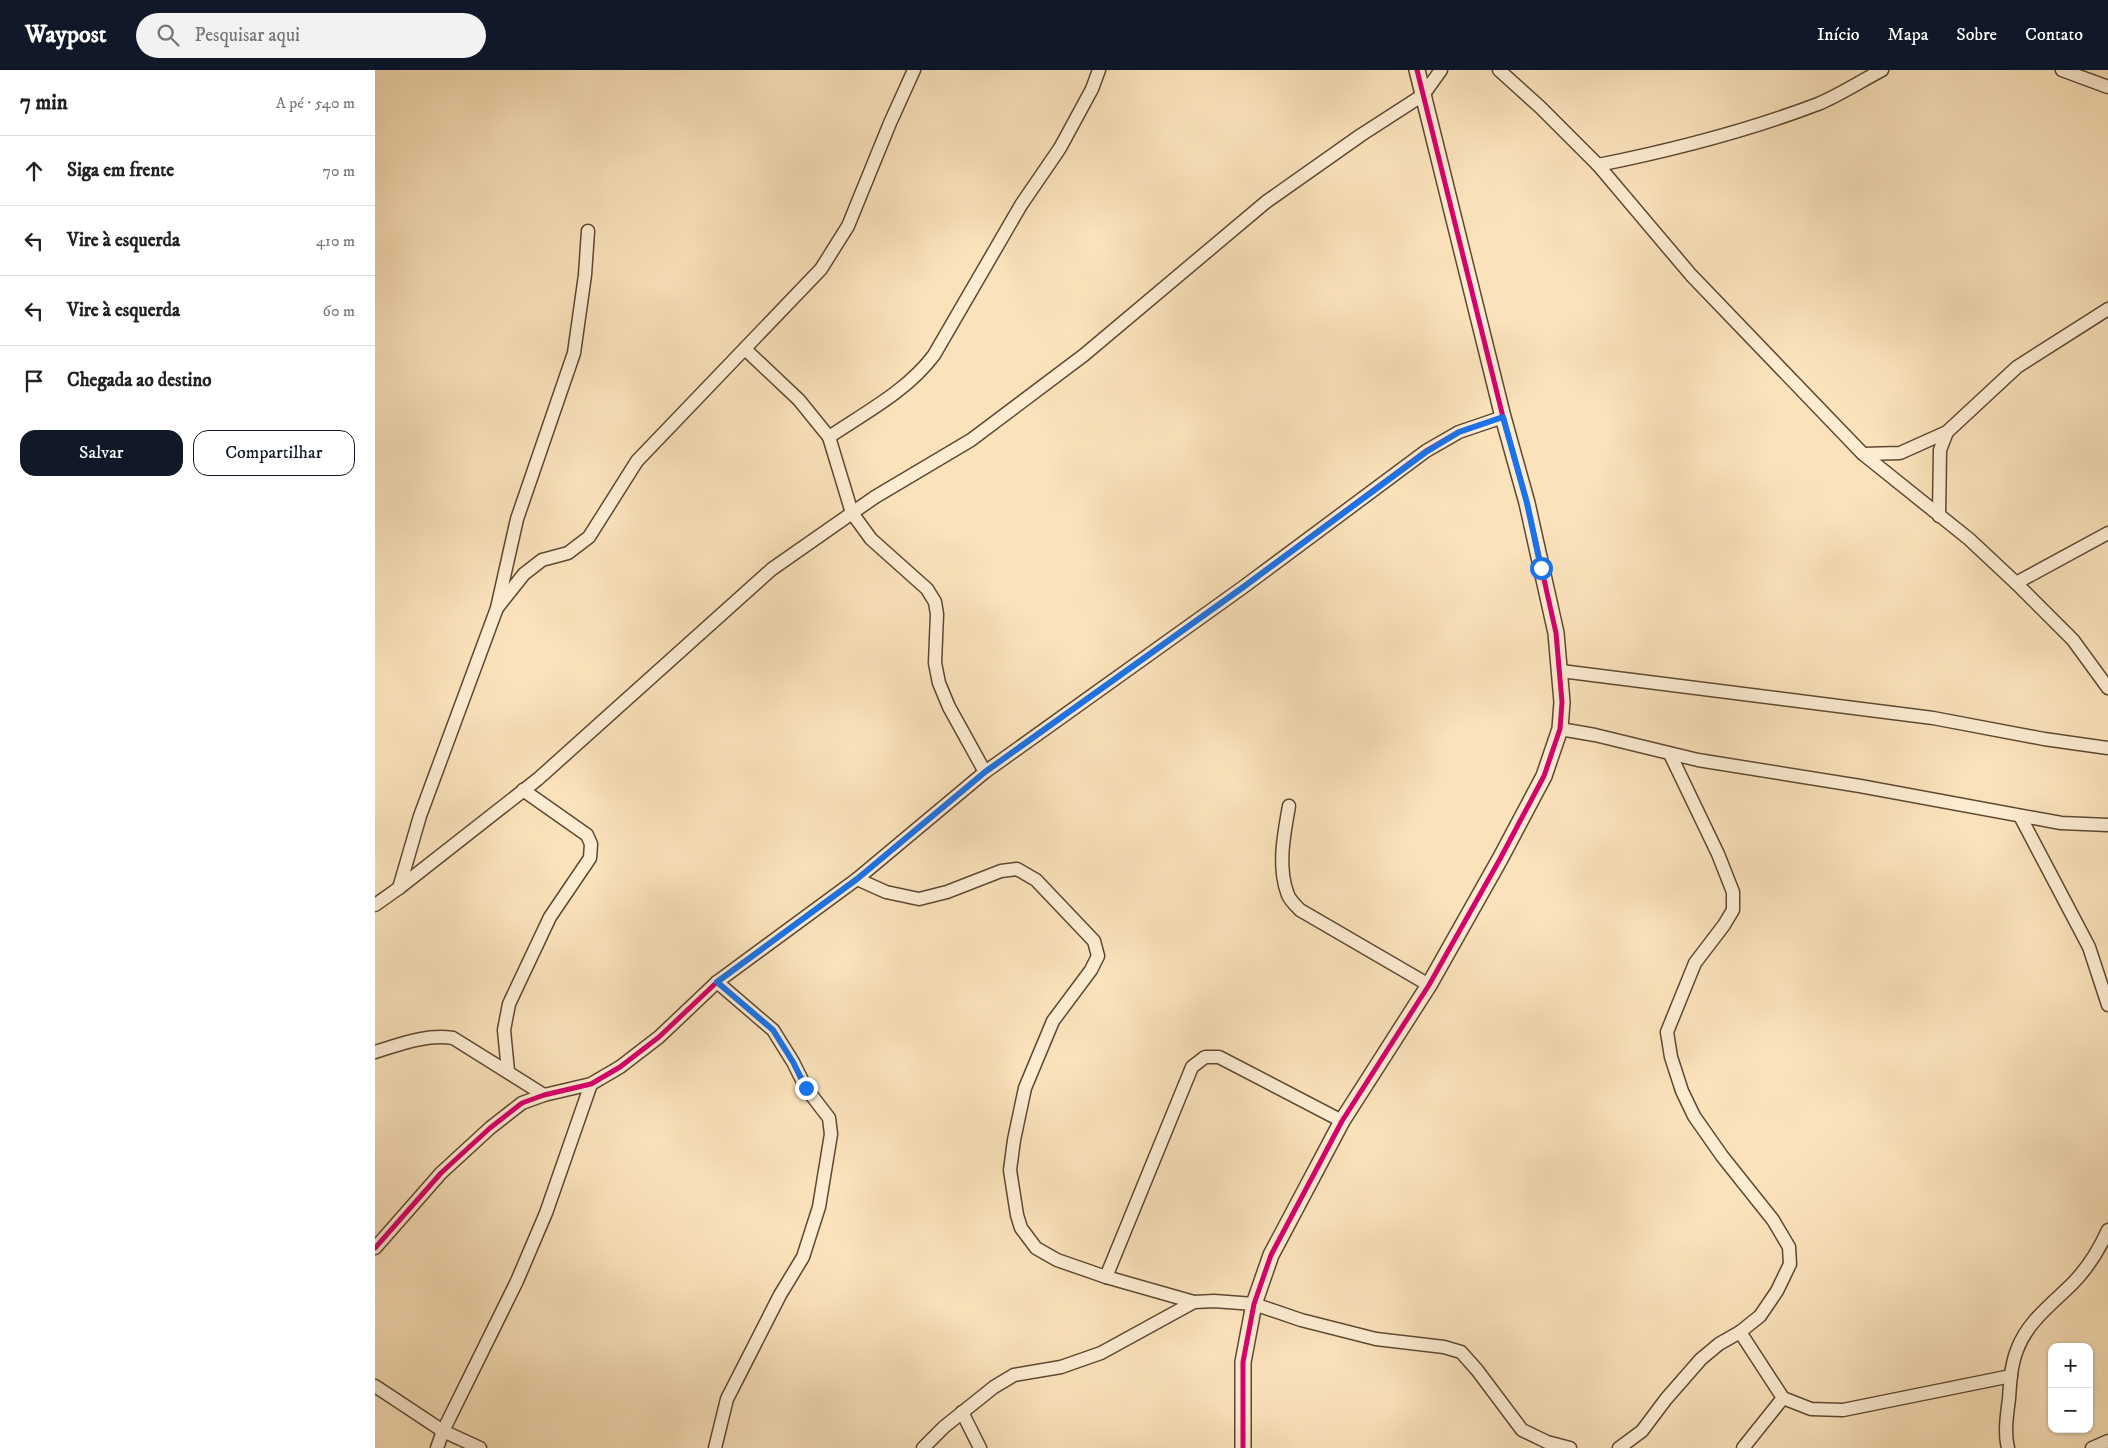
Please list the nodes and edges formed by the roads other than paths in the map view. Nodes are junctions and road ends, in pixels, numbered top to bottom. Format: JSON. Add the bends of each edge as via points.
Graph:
{"nodes":[{"id":1,"x":914,"y":70,"type":"edge"},
{"id":2,"x":1099,"y":70,"type":"edge"},
{"id":3,"x":1417,"y":70,"type":"edge"},
{"id":4,"x":1441,"y":70,"type":"edge"},
{"id":5,"x":1499,"y":70,"type":"edge"},
{"id":6,"x":1882,"y":70,"type":"edge"},
{"id":7,"x":2062,"y":70,"type":"edge"},
{"id":8,"x":2108,"y":87,"type":"edge"},
{"id":9,"x":1423,"y":95,"type":"junction"},
{"id":10,"x":1599,"y":165,"type":"junction"},
{"id":11,"x":588,"y":231,"type":"dead end"},
{"id":12,"x":2107,"y":312,"type":"edge"},
{"id":13,"x":745,"y":349,"type":"junction"},
{"id":14,"x":1503,"y":417,"type":"junction"},
{"id":15,"x":1947,"y":432,"type":"junction"},
{"id":16,"x":829,"y":437,"type":"junction"},
{"id":17,"x":1863,"y":454,"type":"junction"},
{"id":18,"x":853,"y":513,"type":"junction"},
{"id":19,"x":1939,"y":516,"type":"junction"},
{"id":20,"x":2108,"y":533,"type":"edge"},
{"id":21,"x":2016,"y":583,"type":"junction"},
{"id":22,"x":497,"y":608,"type":"junction"},
{"id":23,"x":1561,"y":671,"type":"junction"},
{"id":24,"x":2108,"y":688,"type":"edge"},
{"id":25,"x":1559,"y":729,"type":"junction"},
{"id":26,"x":2108,"y":748,"type":"edge"},
{"id":27,"x":1669,"y":754,"type":"junction"},
{"id":28,"x":985,"y":772,"type":"junction"},
{"id":29,"x":523,"y":790,"type":"junction"},
{"id":30,"x":1289,"y":806,"type":"dead end"},
{"id":31,"x":2020,"y":816,"type":"junction"},
{"id":32,"x":2108,"y":825,"type":"edge"},
{"id":33,"x":857,"y":879,"type":"junction"},
{"id":34,"x":399,"y":888,"type":"junction"},
{"id":35,"x":375,"y":905,"type":"edge"},
{"id":36,"x":717,"y":982,"type":"junction"},
{"id":37,"x":1429,"y":985,"type":"junction"},
{"id":38,"x":2108,"y":1005,"type":"edge"},
{"id":39,"x":375,"y":1052,"type":"edge"},
{"id":40,"x":508,"y":1071,"type":"junction"},
{"id":41,"x":591,"y":1084,"type":"junction"},
{"id":42,"x":544,"y":1095,"type":"junction"},
{"id":43,"x":1342,"y":1121,"type":"junction"},
{"id":44,"x":2108,"y":1230,"type":"edge"},
{"id":45,"x":375,"y":1248,"type":"edge"},
{"id":46,"x":1106,"y":1277,"type":"junction"},
{"id":47,"x":1194,"y":1302,"type":"junction"},
{"id":48,"x":1255,"y":1304,"type":"junction"},
{"id":49,"x":1740,"y":1332,"type":"junction"},
{"id":50,"x":2011,"y":1376,"type":"junction"},
{"id":51,"x":375,"y":1386,"type":"edge"},
{"id":52,"x":1783,"y":1398,"type":"junction"},
{"id":53,"x":963,"y":1412,"type":"junction"},
{"id":54,"x":443,"y":1431,"type":"junction"},
{"id":55,"x":2108,"y":1441,"type":"edge"},
{"id":56,"x":437,"y":1448,"type":"edge"},
{"id":57,"x":480,"y":1448,"type":"edge"},
{"id":58,"x":715,"y":1448,"type":"edge"},
{"id":59,"x":923,"y":1448,"type":"edge"},
{"id":60,"x":980,"y":1448,"type":"edge"},
{"id":61,"x":1243,"y":1448,"type":"edge"},
{"id":62,"x":1570,"y":1448,"type":"edge"},
{"id":63,"x":1619,"y":1448,"type":"edge"},
{"id":64,"x":1743,"y":1448,"type":"edge"},
{"id":65,"x":2008,"y":1448,"type":"edge"},
{"id":66,"x":2092,"y":1448,"type":"edge"}],
"edges":[{"from":1,"to":13,"type":"street","via":[[848,226],[821,269]]},
{"from":2,"to":16,"type":"street","via":[[1060,148],[1021,206],[921,372]]},
{"from":3,"to":9,"type":"street"},
{"from":4,"to":9,"type":"street"},
{"from":5,"to":10,"type":"street"},
{"from":6,"to":10,"type":"street","via":[[1819,103],[1716,139]]},
{"from":7,"to":8,"type":"street"},
{"from":9,"to":14,"type":"street"},
{"from":9,"to":18,"type":"street","via":[[1361,134],[1266,202],[1084,355],[971,440]]},
{"from":10,"to":17,"type":"street","via":[[1691,275]]},
{"from":11,"to":22,"type":"street","via":[[574,353],[517,519]]},
{"from":12,"to":15,"type":"street","via":[[2017,367]]},
{"from":13,"to":16,"type":"street","via":[[799,400]]},
{"from":13,"to":22,"type":"street","via":[[637,461],[589,537],[568,553],[542,560],[524,574]]},
{"from":14,"to":23,"type":"street","via":[[1527,503],[1556,633]]},
{"from":14,"to":28,"type":"street","via":[[1459,432],[1426,452]]},
{"from":15,"to":17,"type":"street","via":[[1900,453]]},
{"from":15,"to":19,"type":"street","via":[[1941,450]]},
{"from":16,"to":18,"type":"street"},
{"from":17,"to":19,"type":"street"},
{"from":18,"to":28,"type":"street","via":[[871,539],[927,589],[935,602],[935,664],[939,683]]},
{"from":18,"to":29,"type":"street","via":[[772,569]]},
{"from":19,"to":21,"type":"street"},
{"from":20,"to":21,"type":"street"},
{"from":21,"to":24,"type":"street","via":[[2073,640]]},
{"from":22,"to":34,"type":"street","via":[[420,816]]},
{"from":23,"to":25,"type":"street"},
{"from":23,"to":26,"type":"street","via":[[1933,718]]},
{"from":25,"to":27,"type":"street"},
{"from":25,"to":37,"type":"street","via":[[1544,776]]},
{"from":27,"to":31,"type":"street"},
{"from":27,"to":49,"type":"street","via":[[1733,892],[1733,910],[1695,963],[1667,1032],[1671,1057],[1694,1116],[1721,1156],[1773,1220],[1789,1247],[1790,1264],[1777,1291],[1760,1316]]},
{"from":28,"to":33,"type":"street"},
{"from":29,"to":34,"type":"street"},
{"from":29,"to":40,"type":"street","via":[[587,835],[591,852],[550,917],[509,1004],[504,1030]]},
{"from":30,"to":37,"type":"street","via":[[1281,864],[1288,896],[1300,910]]},
{"from":31,"to":32,"type":"street","via":[[2061,823]]},
{"from":31,"to":38,"type":"street","via":[[2089,947]]},
{"from":33,"to":36,"type":"street"},
{"from":33,"to":46,"type":"street","via":[[886,892],[919,899],[1001,871],[1017,869],[1036,880],[1094,941],[1098,956],[1053,1021],[1025,1088],[1010,1170],[1017,1215],[1024,1233],[1036,1248],[1057,1260]]},
{"from":34,"to":35,"type":"street"},
{"from":36,"to":41,"type":"street","via":[[659,1037],[620,1067]]},
{"from":36,"to":58,"type":"street","via":[[773,1030],[806,1088],[829,1118],[831,1134],[819,1208],[803,1257],[780,1294],[727,1399]]},
{"from":37,"to":43,"type":"street"},
{"from":39,"to":40,"type":"street","via":[[418,1039],[453,1038]]},
{"from":40,"to":42,"type":"street"},
{"from":41,"to":42,"type":"street"},
{"from":41,"to":54,"type":"street","via":[[546,1213],[517,1281]]},
{"from":42,"to":45,"type":"street","via":[[522,1103],[441,1173]]},
{"from":43,"to":46,"type":"street","via":[[1219,1057],[1205,1058],[1193,1067]]},
{"from":43,"to":48,"type":"street","via":[[1271,1255]]},
{"from":44,"to":50,"type":"street","via":[[2087,1266],[2035,1319],[2017,1350]]},
{"from":46,"to":47,"type":"street"},
{"from":47,"to":48,"type":"street"},
{"from":47,"to":53,"type":"street","via":[[1101,1353],[1061,1367],[1014,1375]]},
{"from":48,"to":61,"type":"street","via":[[1243,1362]]},
{"from":48,"to":62,"type":"street","via":[[1301,1320],[1376,1338],[1461,1352],[1522,1430]]},
{"from":49,"to":52,"type":"street"},
{"from":49,"to":63,"type":"street","via":[[1701,1359],[1642,1431]]},
{"from":50,"to":52,"type":"street","via":[[1843,1410],[1811,1409]]},
{"from":50,"to":65,"type":"street"},
{"from":51,"to":54,"type":"street"},
{"from":52,"to":64,"type":"street"},
{"from":53,"to":59,"type":"street"},
{"from":53,"to":60,"type":"street"},
{"from":54,"to":56,"type":"street"},
{"from":54,"to":57,"type":"street"},
{"from":55,"to":66,"type":"street"}]}
